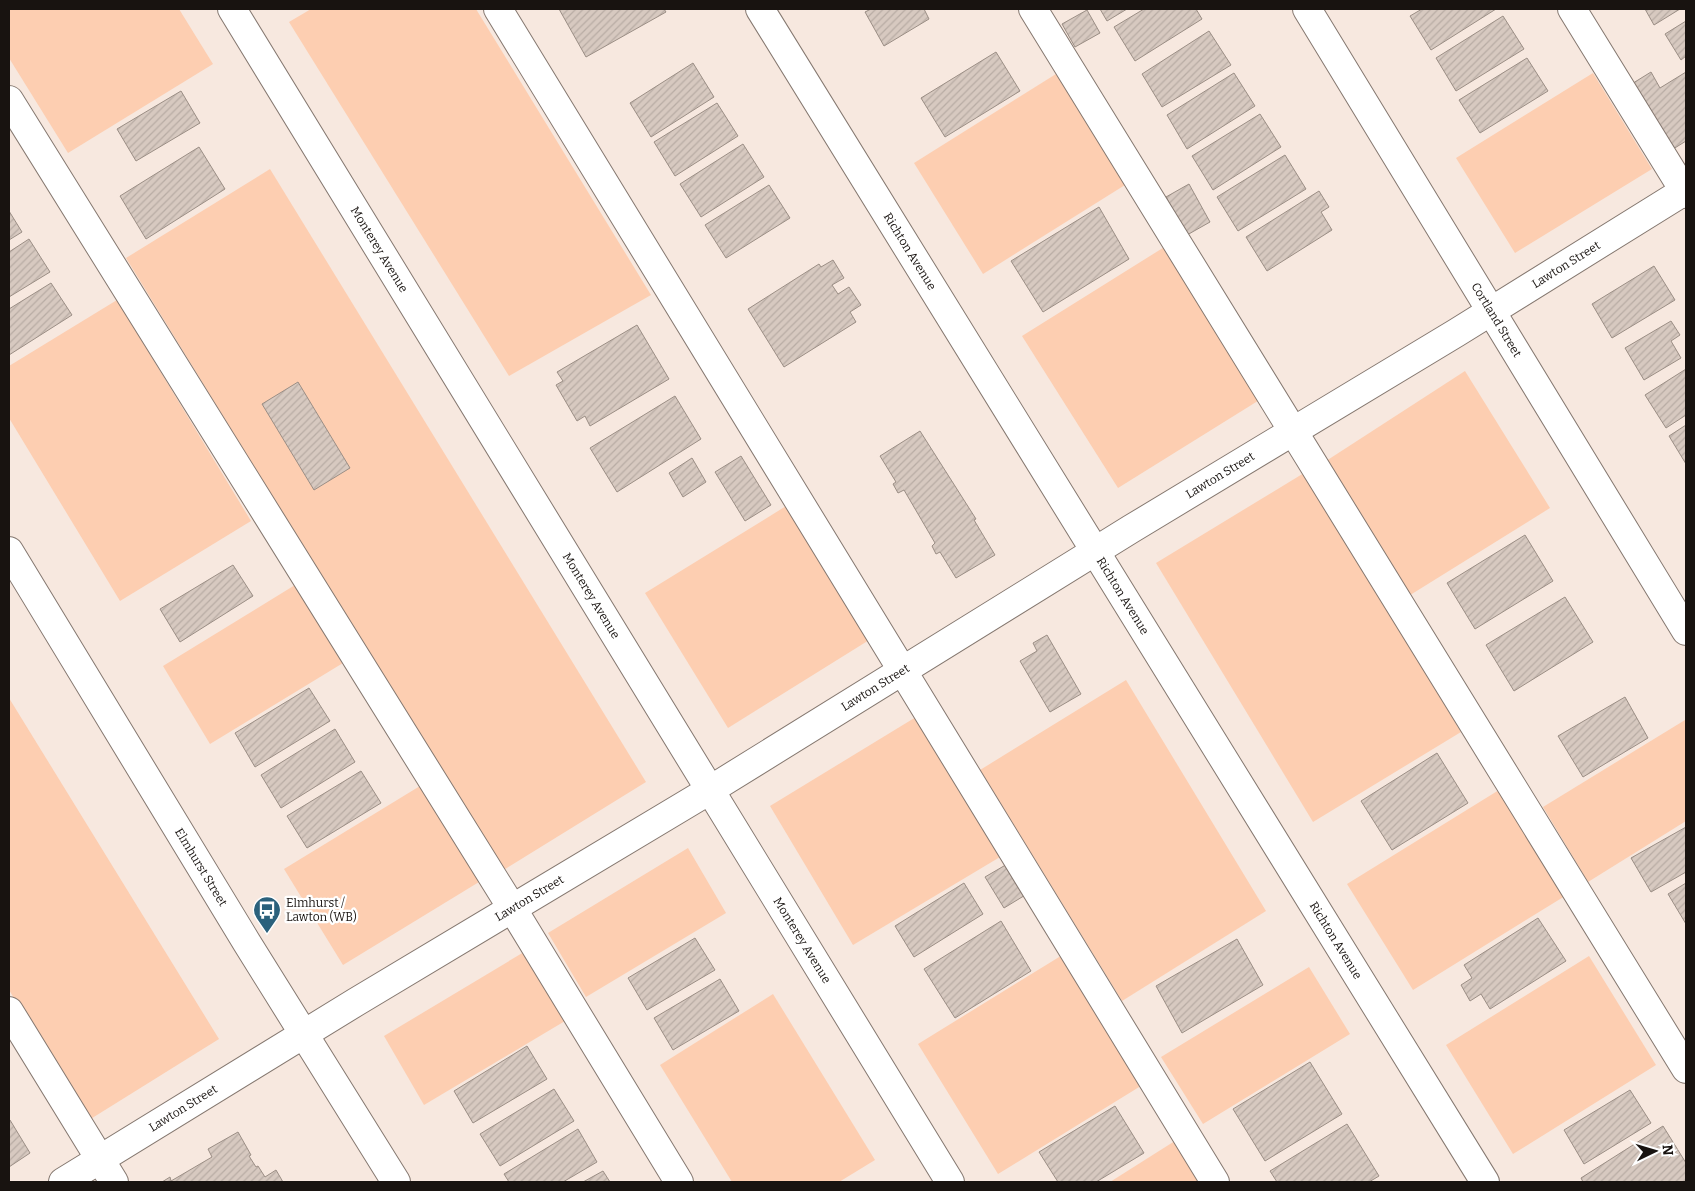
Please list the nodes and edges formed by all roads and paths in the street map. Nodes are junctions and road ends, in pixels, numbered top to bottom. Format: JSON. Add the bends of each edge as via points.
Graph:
{"nodes":[{"id":1,"x":232,"y":9,"type":"edge"},
{"id":2,"x":498,"y":9,"type":"edge"},
{"id":3,"x":760,"y":9,"type":"edge"},
{"id":4,"x":1032,"y":9,"type":"edge"},
{"id":5,"x":1307,"y":9,"type":"edge"},
{"id":6,"x":1572,"y":9,"type":"edge"},
{"id":7,"x":9,"y":100,"type":"edge"},
{"id":8,"x":1686,"y":192,"type":"edge"},
{"id":9,"x":1491,"y":311,"type":"junction"},
{"id":10,"x":1294,"y":431,"type":"junction"},
{"id":11,"x":9,"y":551,"type":"edge"},
{"id":12,"x":1094,"y":552,"type":"junction"},
{"id":13,"x":1686,"y":631,"type":"edge"},
{"id":14,"x":902,"y":670,"type":"junction"},
{"id":15,"x":710,"y":790,"type":"junction"},
{"id":16,"x":512,"y":908,"type":"junction"},
{"id":17,"x":9,"y":1012,"type":"edge"},
{"id":18,"x":304,"y":1034,"type":"junction"},
{"id":19,"x":1686,"y":1069,"type":"edge"},
{"id":20,"x":100,"y":1159,"type":"junction"},
{"id":21,"x":63,"y":1182,"type":"edge"},
{"id":22,"x":114,"y":1182,"type":"edge"},
{"id":23,"x":396,"y":1182,"type":"edge"},
{"id":24,"x":679,"y":1182,"type":"edge"},
{"id":25,"x":950,"y":1182,"type":"edge"},
{"id":26,"x":1215,"y":1182,"type":"edge"},
{"id":27,"x":1485,"y":1182,"type":"edge"}],
"edges":[{"from":1,"to":15,"type":"street","name":"Monterey Avenue"},
{"from":2,"to":14,"type":"street"},
{"from":3,"to":12,"type":"street","name":"Richton Avenue"},
{"from":4,"to":10,"type":"street"},
{"from":5,"to":9,"type":"street","name":"Cortland Street"},
{"from":6,"to":8,"type":"street"},
{"from":7,"to":16,"type":"street"},
{"from":8,"to":9,"type":"street","name":"Lawton Street"},
{"from":9,"to":10,"type":"street","name":"Lawton Street"},
{"from":9,"to":13,"type":"street","name":"Cortland Street"},
{"from":10,"to":12,"type":"street","name":"Lawton Street"},
{"from":10,"to":19,"type":"street"},
{"from":11,"to":18,"type":"street","name":"Elmhurst Street"},
{"from":12,"to":14,"type":"street","name":"Lawton Street"},
{"from":12,"to":27,"type":"street","name":"Richton Avenue"},
{"from":14,"to":15,"type":"street","name":"Lawton Street"},
{"from":14,"to":26,"type":"street"},
{"from":15,"to":16,"type":"street","name":"Lawton Street"},
{"from":15,"to":25,"type":"street","name":"Monterey Avenue"},
{"from":16,"to":18,"type":"street","name":"Lawton Street"},
{"from":16,"to":24,"type":"street"},
{"from":17,"to":20,"type":"street"},
{"from":18,"to":20,"type":"street","name":"Lawton Street"},
{"from":18,"to":23,"type":"street","name":"Elmhurst Street"},
{"from":20,"to":21,"type":"street","name":"Lawton Street"},
{"from":20,"to":22,"type":"street"}]}
